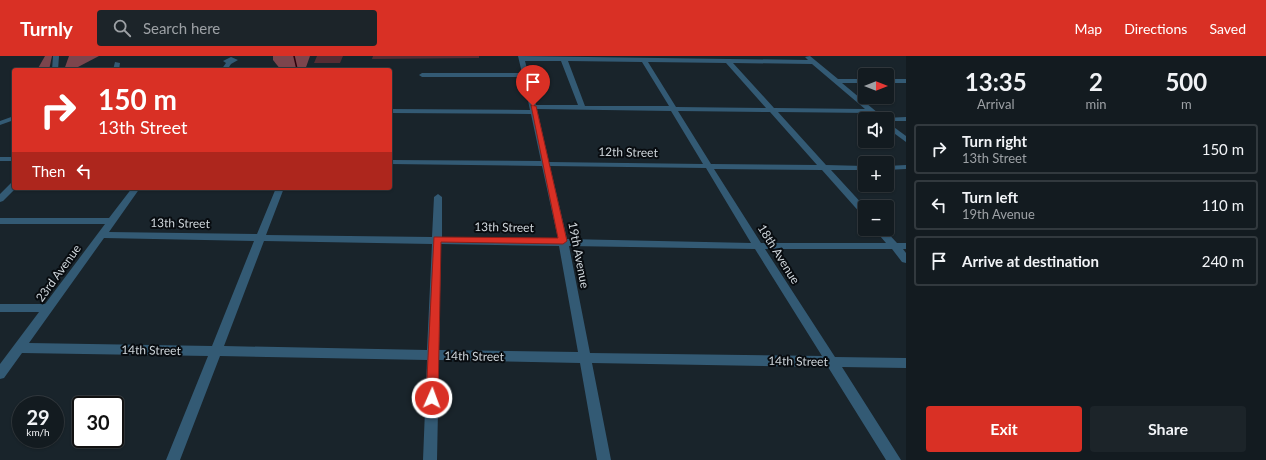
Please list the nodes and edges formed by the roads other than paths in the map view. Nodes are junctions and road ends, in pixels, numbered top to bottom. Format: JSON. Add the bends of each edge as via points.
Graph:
{"nodes":[{"id":1,"x":56,"y":56,"type":"edge"},
{"id":2,"x":807,"y":56,"type":"edge"},
{"id":3,"x":521,"y":58,"type":"edge"},
{"id":4,"x":666,"y":58,"type":"edge"},
{"id":5,"x":564,"y":60,"type":"junction"},
{"id":6,"x":644,"y":61,"type":"junction"},
{"id":7,"x":728,"y":61,"type":"junction"},
{"id":8,"x":814,"y":62,"type":"junction"},
{"id":9,"x":117,"y":63,"type":"dead end"},
{"id":10,"x":229,"y":63,"type":"dead end"},
{"id":11,"x":55,"y":68,"type":"edge"},
{"id":12,"x":116,"y":68,"type":"edge"},
{"id":13,"x":225,"y":68,"type":"edge"},
{"id":14,"x":422,"y":75,"type":"dead end"},
{"id":15,"x":526,"y":75,"type":"junction"},
{"id":16,"x":836,"y":81,"type":"junction"},
{"id":17,"x":858,"y":81,"type":"edge"},
{"id":18,"x":894,"y":81,"type":"edge"},
{"id":19,"x":906,"y":81,"type":"edge"},
{"id":20,"x":582,"y":107,"type":"junction"},
{"id":21,"x":674,"y":108,"type":"junction"},
{"id":22,"x":533,"y":109,"type":"junction"},
{"id":23,"x":772,"y":110,"type":"junction"},
{"id":24,"x":871,"y":110,"type":"joint"},
{"id":25,"x":392,"y":111,"type":"edge"},
{"id":26,"x":12,"y":119,"type":"edge"},
{"id":27,"x":894,"y":119,"type":"edge"},
{"id":28,"x":906,"y":119,"type":"edge"},
{"id":29,"x":0,"y":123,"type":"edge"},
{"id":30,"x":894,"y":130,"type":"edge"},
{"id":31,"x":906,"y":140,"type":"edge"},
{"id":32,"x":0,"y":159,"type":"edge"},
{"id":33,"x":12,"y":159,"type":"edge"},
{"id":34,"x":392,"y":162,"type":"edge"},
{"id":35,"x":545,"y":163,"type":"junction"},
{"id":36,"x":709,"y":165,"type":"junction"},
{"id":37,"x":824,"y":167,"type":"junction"},
{"id":38,"x":858,"y":168,"type":"edge"},
{"id":39,"x":894,"y":168,"type":"edge"},
{"id":40,"x":905,"y":168,"type":"edge"},
{"id":41,"x":12,"y":187,"type":"edge"},
{"id":42,"x":135,"y":190,"type":"edge"},
{"id":43,"x":279,"y":190,"type":"edge"},
{"id":44,"x":438,"y":197,"type":"dead end"},
{"id":45,"x":0,"y":199,"type":"edge"},
{"id":46,"x":858,"y":205,"type":"edge"},
{"id":47,"x":0,"y":221,"type":"edge"},
{"id":48,"x":112,"y":221,"type":"junction"},
{"id":49,"x":102,"y":235,"type":"junction"},
{"id":50,"x":885,"y":236,"type":"edge"},
{"id":51,"x":260,"y":237,"type":"junction"},
{"id":52,"x":437,"y":239,"type":"junction"},
{"id":53,"x":563,"y":241,"type":"junction"},
{"id":54,"x":758,"y":246,"type":"junction"},
{"id":55,"x":894,"y":246,"type":"junction"},
{"id":56,"x":906,"y":246,"type":"edge"},
{"id":57,"x":906,"y":259,"type":"edge"},
{"id":58,"x":0,"y":308,"type":"edge"},
{"id":59,"x":48,"y":308,"type":"junction"},
{"id":60,"x":19,"y":348,"type":"junction"},
{"id":61,"x":216,"y":350,"type":"junction"},
{"id":62,"x":433,"y":355,"type":"junction"},
{"id":63,"x":586,"y":358,"type":"junction"},
{"id":64,"x":832,"y":362,"type":"junction"},
{"id":65,"x":906,"y":363,"type":"edge"},
{"id":66,"x":0,"y":374,"type":"edge"},
{"id":67,"x":173,"y":460,"type":"edge"},
{"id":68,"x":430,"y":460,"type":"edge"},
{"id":69,"x":604,"y":460,"type":"edge"},
{"id":70,"x":894,"y":460,"type":"edge"}],
"edges":[{"from":1,"to":11,"type":"street"},
{"from":2,"to":8,"type":"street"},
{"from":3,"to":5,"type":"street"},
{"from":3,"to":15,"type":"street","name":"19th Avenue"},
{"from":4,"to":6,"type":"street"},
{"from":4,"to":7,"type":"street"},
{"from":5,"to":6,"type":"street"},
{"from":5,"to":20,"type":"street"},
{"from":6,"to":21,"type":"street","name":"18th Avenue"},
{"from":7,"to":8,"type":"street"},
{"from":7,"to":23,"type":"street"},
{"from":8,"to":16,"type":"street"},
{"from":9,"to":12,"type":"street"},
{"from":10,"to":13,"type":"street"},
{"from":14,"to":15,"type":"street"},
{"from":15,"to":22,"type":"street","name":"19th Avenue"},
{"from":16,"to":17,"type":"street"},
{"from":16,"to":24,"type":"street"},
{"from":18,"to":19,"type":"street"},
{"from":20,"to":21,"type":"street"},
{"from":20,"to":22,"type":"street"},
{"from":21,"to":23,"type":"street"},
{"from":21,"to":36,"type":"street","name":"18th Avenue"},
{"from":22,"to":25,"type":"street"},
{"from":22,"to":35,"type":"street","name":"19th Avenue"},
{"from":23,"to":24,"type":"street"},
{"from":23,"to":37,"type":"street"},
{"from":26,"to":29,"type":"street"},
{"from":27,"to":28,"type":"street"},
{"from":30,"to":31,"type":"street"},
{"from":32,"to":33,"type":"street"},
{"from":34,"to":35,"type":"street","name":"12th Street"},
{"from":35,"to":36,"type":"street","name":"12th Street"},
{"from":35,"to":53,"type":"street","name":"19th Avenue"},
{"from":36,"to":37,"type":"street","name":"12th Street"},
{"from":36,"to":54,"type":"street","name":"18th Avenue"},
{"from":37,"to":38,"type":"street","name":"12th Street"},
{"from":37,"to":46,"type":"street"},
{"from":39,"to":40,"type":"street"},
{"from":41,"to":45,"type":"street"},
{"from":42,"to":48,"type":"street","name":"23rd Avenue"},
{"from":43,"to":51,"type":"street"},
{"from":44,"to":52,"type":"street"},
{"from":47,"to":48,"type":"street"},
{"from":48,"to":49,"type":"street","name":"23rd Avenue"},
{"from":49,"to":51,"type":"street","name":"13th Street"},
{"from":49,"to":59,"type":"street","name":"23rd Avenue"},
{"from":50,"to":55,"type":"street"},
{"from":51,"to":52,"type":"street","name":"13th Street"},
{"from":51,"to":61,"type":"street"},
{"from":52,"to":53,"type":"street","name":"13th Street"},
{"from":52,"to":62,"type":"street"},
{"from":53,"to":54,"type":"street","name":"13th Street"},
{"from":53,"to":63,"type":"street","name":"19th Avenue"},
{"from":54,"to":55,"type":"street","name":"13th Street"},
{"from":54,"to":64,"type":"street","name":"18th Avenue"},
{"from":55,"to":56,"type":"street","name":"13th Street"},
{"from":55,"to":57,"type":"street"},
{"from":58,"to":59,"type":"street"},
{"from":59,"to":60,"type":"street","name":"23rd Avenue"},
{"from":60,"to":61,"type":"street","name":"14th Street"},
{"from":60,"to":66,"type":"street","name":"23rd Avenue"},
{"from":61,"to":62,"type":"street","name":"14th Street"},
{"from":61,"to":67,"type":"street"},
{"from":62,"to":63,"type":"street","name":"14th Street"},
{"from":62,"to":68,"type":"street"},
{"from":63,"to":64,"type":"street","name":"14th Street"},
{"from":63,"to":69,"type":"street","name":"19th Avenue"},
{"from":64,"to":65,"type":"street","name":"14th Street"},
{"from":64,"to":70,"type":"street","name":"18th Avenue"}]}
